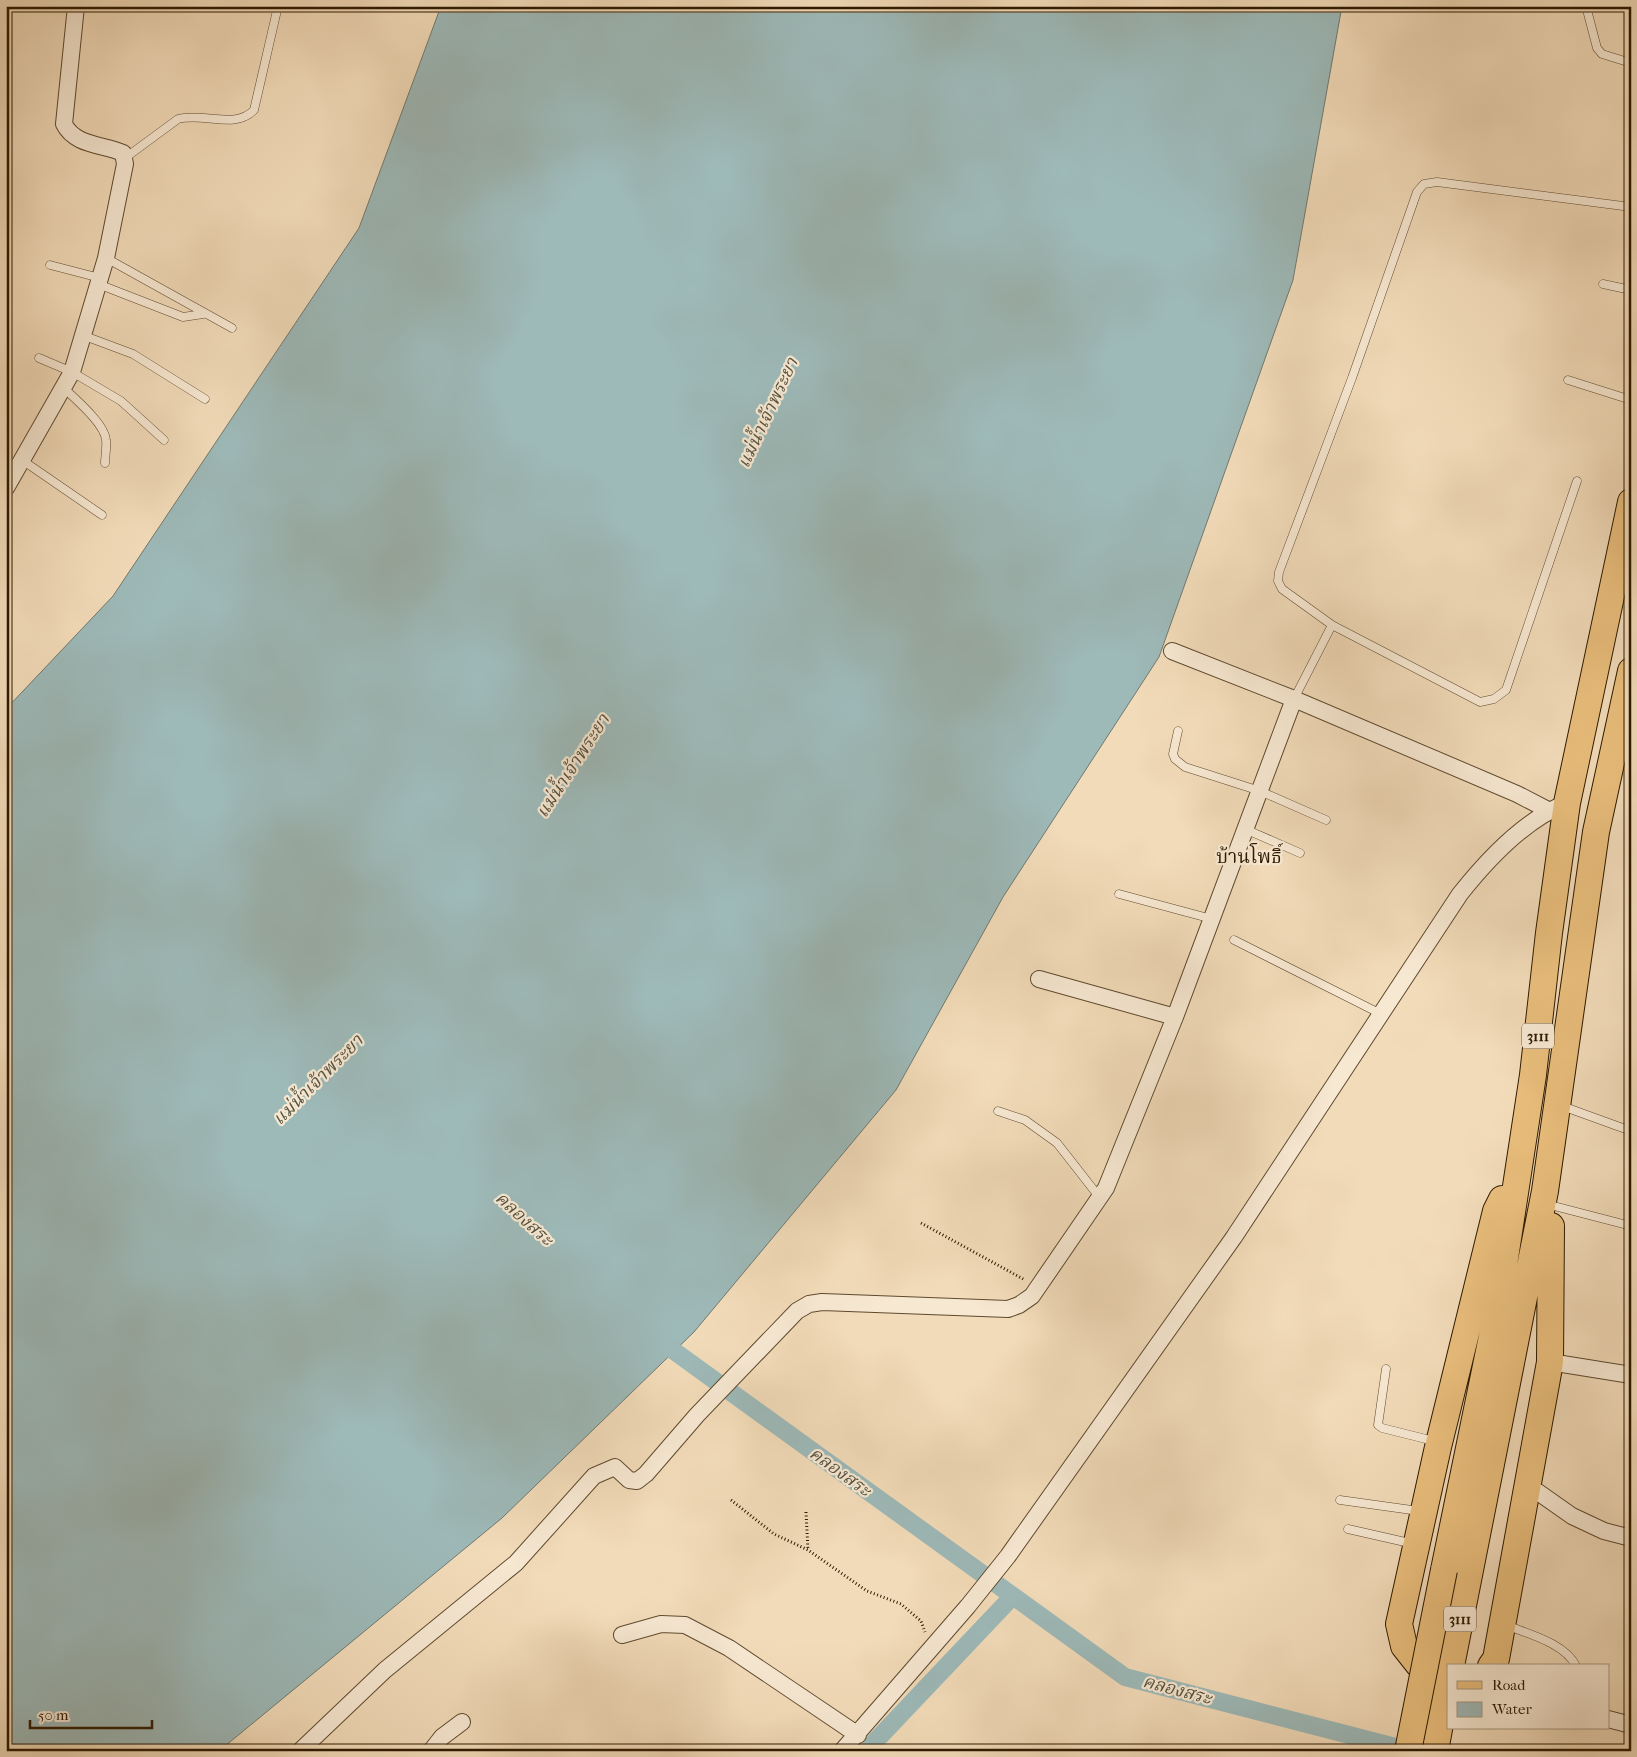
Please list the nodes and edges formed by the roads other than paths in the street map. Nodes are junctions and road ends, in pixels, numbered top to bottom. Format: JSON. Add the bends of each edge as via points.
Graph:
{"nodes":[{"id":1,"x":76,"y":6,"type":"edge"},
{"id":2,"x":278,"y":6,"type":"edge"},
{"id":3,"x":1586,"y":6,"type":"edge"},
{"id":4,"x":1631,"y":63,"type":"edge"},
{"id":5,"x":126,"y":158,"type":"junction"},
{"id":6,"x":1631,"y":207,"type":"edge"},
{"id":7,"x":106,"y":258,"type":"junction"},
{"id":8,"x":50,"y":265,"type":"dead end"},
{"id":9,"x":99,"y":281,"type":"junction"},
{"id":10,"x":1603,"y":284,"type":"dead end"},
{"id":11,"x":1631,"y":290,"type":"edge"},
{"id":12,"x":203,"y":314,"type":"junction"},
{"id":13,"x":232,"y":328,"type":"dead end"},
{"id":14,"x":82,"y":335,"type":"junction"},
{"id":15,"x":39,"y":358,"type":"dead end"},
{"id":16,"x":72,"y":372,"type":"junction"},
{"id":17,"x":1568,"y":380,"type":"dead end"},
{"id":18,"x":64,"y":388,"type":"junction"},
{"id":19,"x":205,"y":399,"type":"dead end"},
{"id":20,"x":1631,"y":400,"type":"edge"},
{"id":21,"x":164,"y":440,"type":"dead end"},
{"id":22,"x":22,"y":460,"type":"junction"},
{"id":23,"x":105,"y":463,"type":"dead end"},
{"id":24,"x":1577,"y":481,"type":"dead end"},
{"id":25,"x":6,"y":488,"type":"edge"},
{"id":26,"x":1631,"y":502,"type":"edge"},
{"id":27,"x":102,"y":515,"type":"dead end"},
{"id":28,"x":1332,"y":625,"type":"junction"},
{"id":29,"x":1172,"y":651,"type":"dead end"},
{"id":30,"x":1631,"y":671,"type":"edge"},
{"id":31,"x":1294,"y":699,"type":"junction"},
{"id":32,"x":1178,"y":731,"type":"dead end"},
{"id":33,"x":1260,"y":791,"type":"junction"},
{"id":34,"x":1557,"y":807,"type":"junction"},
{"id":35,"x":1326,"y":820,"type":"dead end"},
{"id":36,"x":1245,"y":829,"type":"junction"},
{"id":37,"x":1300,"y":853,"type":"dead end"},
{"id":38,"x":1119,"y":894,"type":"dead end"},
{"id":39,"x":1212,"y":919,"type":"junction"},
{"id":40,"x":1234,"y":940,"type":"dead end"},
{"id":41,"x":1039,"y":980,"type":"dead end"},
{"id":42,"x":1381,"y":1014,"type":"junction"},
{"id":43,"x":1176,"y":1017,"type":"junction"},
{"id":44,"x":1557,"y":1104,"type":"junction"},
{"id":45,"x":998,"y":1111,"type":"dead end"},
{"id":46,"x":1631,"y":1131,"type":"edge"},
{"id":47,"x":1518,"y":1171,"type":"junction"},
{"id":48,"x":1100,"y":1198,"type":"junction"},
{"id":49,"x":1547,"y":1198,"type":"junction"},
{"id":50,"x":1631,"y":1226,"type":"edge"},
{"id":51,"x":1550,"y":1362,"type":"junction"},
{"id":52,"x":1386,"y":1369,"type":"dead end"},
{"id":53,"x":1631,"y":1375,"type":"edge"},
{"id":54,"x":1439,"y":1442,"type":"junction"},
{"id":55,"x":1528,"y":1485,"type":"junction"},
{"id":56,"x":1340,"y":1500,"type":"dead end"},
{"id":57,"x":1423,"y":1512,"type":"junction"},
{"id":58,"x":1348,"y":1530,"type":"dead end"},
{"id":59,"x":1631,"y":1538,"type":"edge"},
{"id":60,"x":1416,"y":1545,"type":"junction"},
{"id":61,"x":1502,"y":1623,"type":"junction"},
{"id":62,"x":622,"y":1635,"type":"dead end"},
{"id":63,"x":1451,"y":1664,"type":"edge"},
{"id":64,"x":1497,"y":1664,"type":"edge"},
{"id":65,"x":1575,"y":1664,"type":"edge"},
{"id":66,"x":1447,"y":1671,"type":"edge"},
{"id":67,"x":1447,"y":1686,"type":"edge"},
{"id":68,"x":1610,"y":1720,"type":"edge"},
{"id":69,"x":462,"y":1722,"type":"dead end"},
{"id":70,"x":1631,"y":1725,"type":"edge"},
{"id":71,"x":858,"y":1735,"type":"junction"},
{"id":72,"x":300,"y":1751,"type":"edge"},
{"id":73,"x":431,"y":1751,"type":"edge"},
{"id":74,"x":842,"y":1751,"type":"edge"},
{"id":75,"x":1408,"y":1751,"type":"edge"},
{"id":76,"x":1435,"y":1751,"type":"edge"}],
"edges":[{"from":1,"to":5,"type":"street","via":[[64,124],[68,133],[79,140],[116,150]]},
{"from":2,"to":5,"type":"lane","via":[[254,110],[248,117],[235,120],[178,119]]},
{"from":3,"to":4,"type":"lane","via":[[1597,48],[1602,54]]},
{"from":5,"to":7,"type":"street"},
{"from":6,"to":28,"type":"lane","via":[[1437,182],[1424,184],[1416,192],[1352,378],[1279,572],[1278,581],[1282,589]]},
{"from":7,"to":9,"type":"street"},
{"from":7,"to":12,"type":"lane"},
{"from":8,"to":9,"type":"lane"},
{"from":9,"to":12,"type":"lane","via":[[183,316]]},
{"from":9,"to":14,"type":"street"},
{"from":10,"to":11,"type":"lane"},
{"from":12,"to":13,"type":"lane"},
{"from":14,"to":16,"type":"street"},
{"from":14,"to":19,"type":"lane","via":[[133,354]]},
{"from":15,"to":16,"type":"lane"},
{"from":16,"to":18,"type":"street"},
{"from":16,"to":21,"type":"lane","via":[[121,401]]},
{"from":17,"to":20,"type":"lane"},
{"from":18,"to":22,"type":"street"},
{"from":18,"to":23,"type":"lane","via":[[103,431],[106,438]]},
{"from":22,"to":25,"type":"street"},
{"from":22,"to":27,"type":"lane"},
{"from":24,"to":28,"type":"lane","via":[[1506,690],[1494,700],[1480,702]]},
{"from":26,"to":34,"type":"main road","number":"3111"},
{"from":28,"to":31,"type":"lane"},
{"from":29,"to":31,"type":"street"},
{"from":30,"to":44,"type":"main road","number":"3111","via":[[1596,832]]},
{"from":31,"to":33,"type":"street"},
{"from":31,"to":34,"type":"street","via":[[1517,794]]},
{"from":32,"to":33,"type":"lane","via":[[1173,754],[1178,762]]},
{"from":33,"to":35,"type":"lane"},
{"from":33,"to":36,"type":"street"},
{"from":34,"to":42,"type":"street","via":[[1484,863]]},
{"from":34,"to":47,"type":"main road","number":"3111","via":[[1549,933]]},
{"from":36,"to":37,"type":"lane"},
{"from":36,"to":39,"type":"street"},
{"from":38,"to":39,"type":"lane"},
{"from":39,"to":43,"type":"street"},
{"from":40,"to":42,"type":"lane"},
{"from":41,"to":43,"type":"street"},
{"from":42,"to":71,"type":"street","via":[[1234,1237],[1008,1556]]},
{"from":43,"to":48,"type":"street"},
{"from":44,"to":46,"type":"lane"},
{"from":44,"to":49,"type":"main road","number":"3111"},
{"from":45,"to":48,"type":"lane","via":[[1025,1120],[1058,1143]]},
{"from":47,"to":54,"type":"main road","via":[[1496,1211]]},
{"from":47,"to":75,"type":"main road","number":"3111","bridge":true,"via":[[1496,1317]]},
{"from":48,"to":72,"type":"street","via":[[1032,1296],[1019,1305],[1008,1309],[822,1302],[809,1304],[797,1312],[697,1415],[641,1479],[629,1480],[615,1468],[605,1469],[594,1476],[516,1564],[385,1670]]},
{"from":49,"to":50,"type":"lane"},
{"from":49,"to":51,"type":"main road"},
{"from":49,"to":63,"type":"main road","number":"3111"},
{"from":51,"to":53,"type":"street"},
{"from":51,"to":55,"type":"main road"},
{"from":52,"to":54,"type":"lane","via":[[1378,1425]]},
{"from":54,"to":57,"type":"main road"},
{"from":55,"to":59,"type":"street","via":[[1572,1516],[1604,1531]]},
{"from":55,"to":61,"type":"main road"},
{"from":56,"to":57,"type":"lane"},
{"from":57,"to":60,"type":"main road"},
{"from":58,"to":60,"type":"lane"},
{"from":60,"to":66,"type":"main road","via":[[1399,1624],[1404,1646],[1419,1665]]},
{"from":61,"to":64,"type":"main road"},
{"from":61,"to":65,"type":"lane","via":[[1556,1646],[1572,1657]]},
{"from":62,"to":71,"type":"street","via":[[661,1624],[685,1625],[729,1648]]},
{"from":67,"to":76,"type":"main road"},
{"from":68,"to":70,"type":"street"},
{"from":69,"to":73,"type":"street","via":[[442,1737]]},
{"from":71,"to":74,"type":"street"}]}
